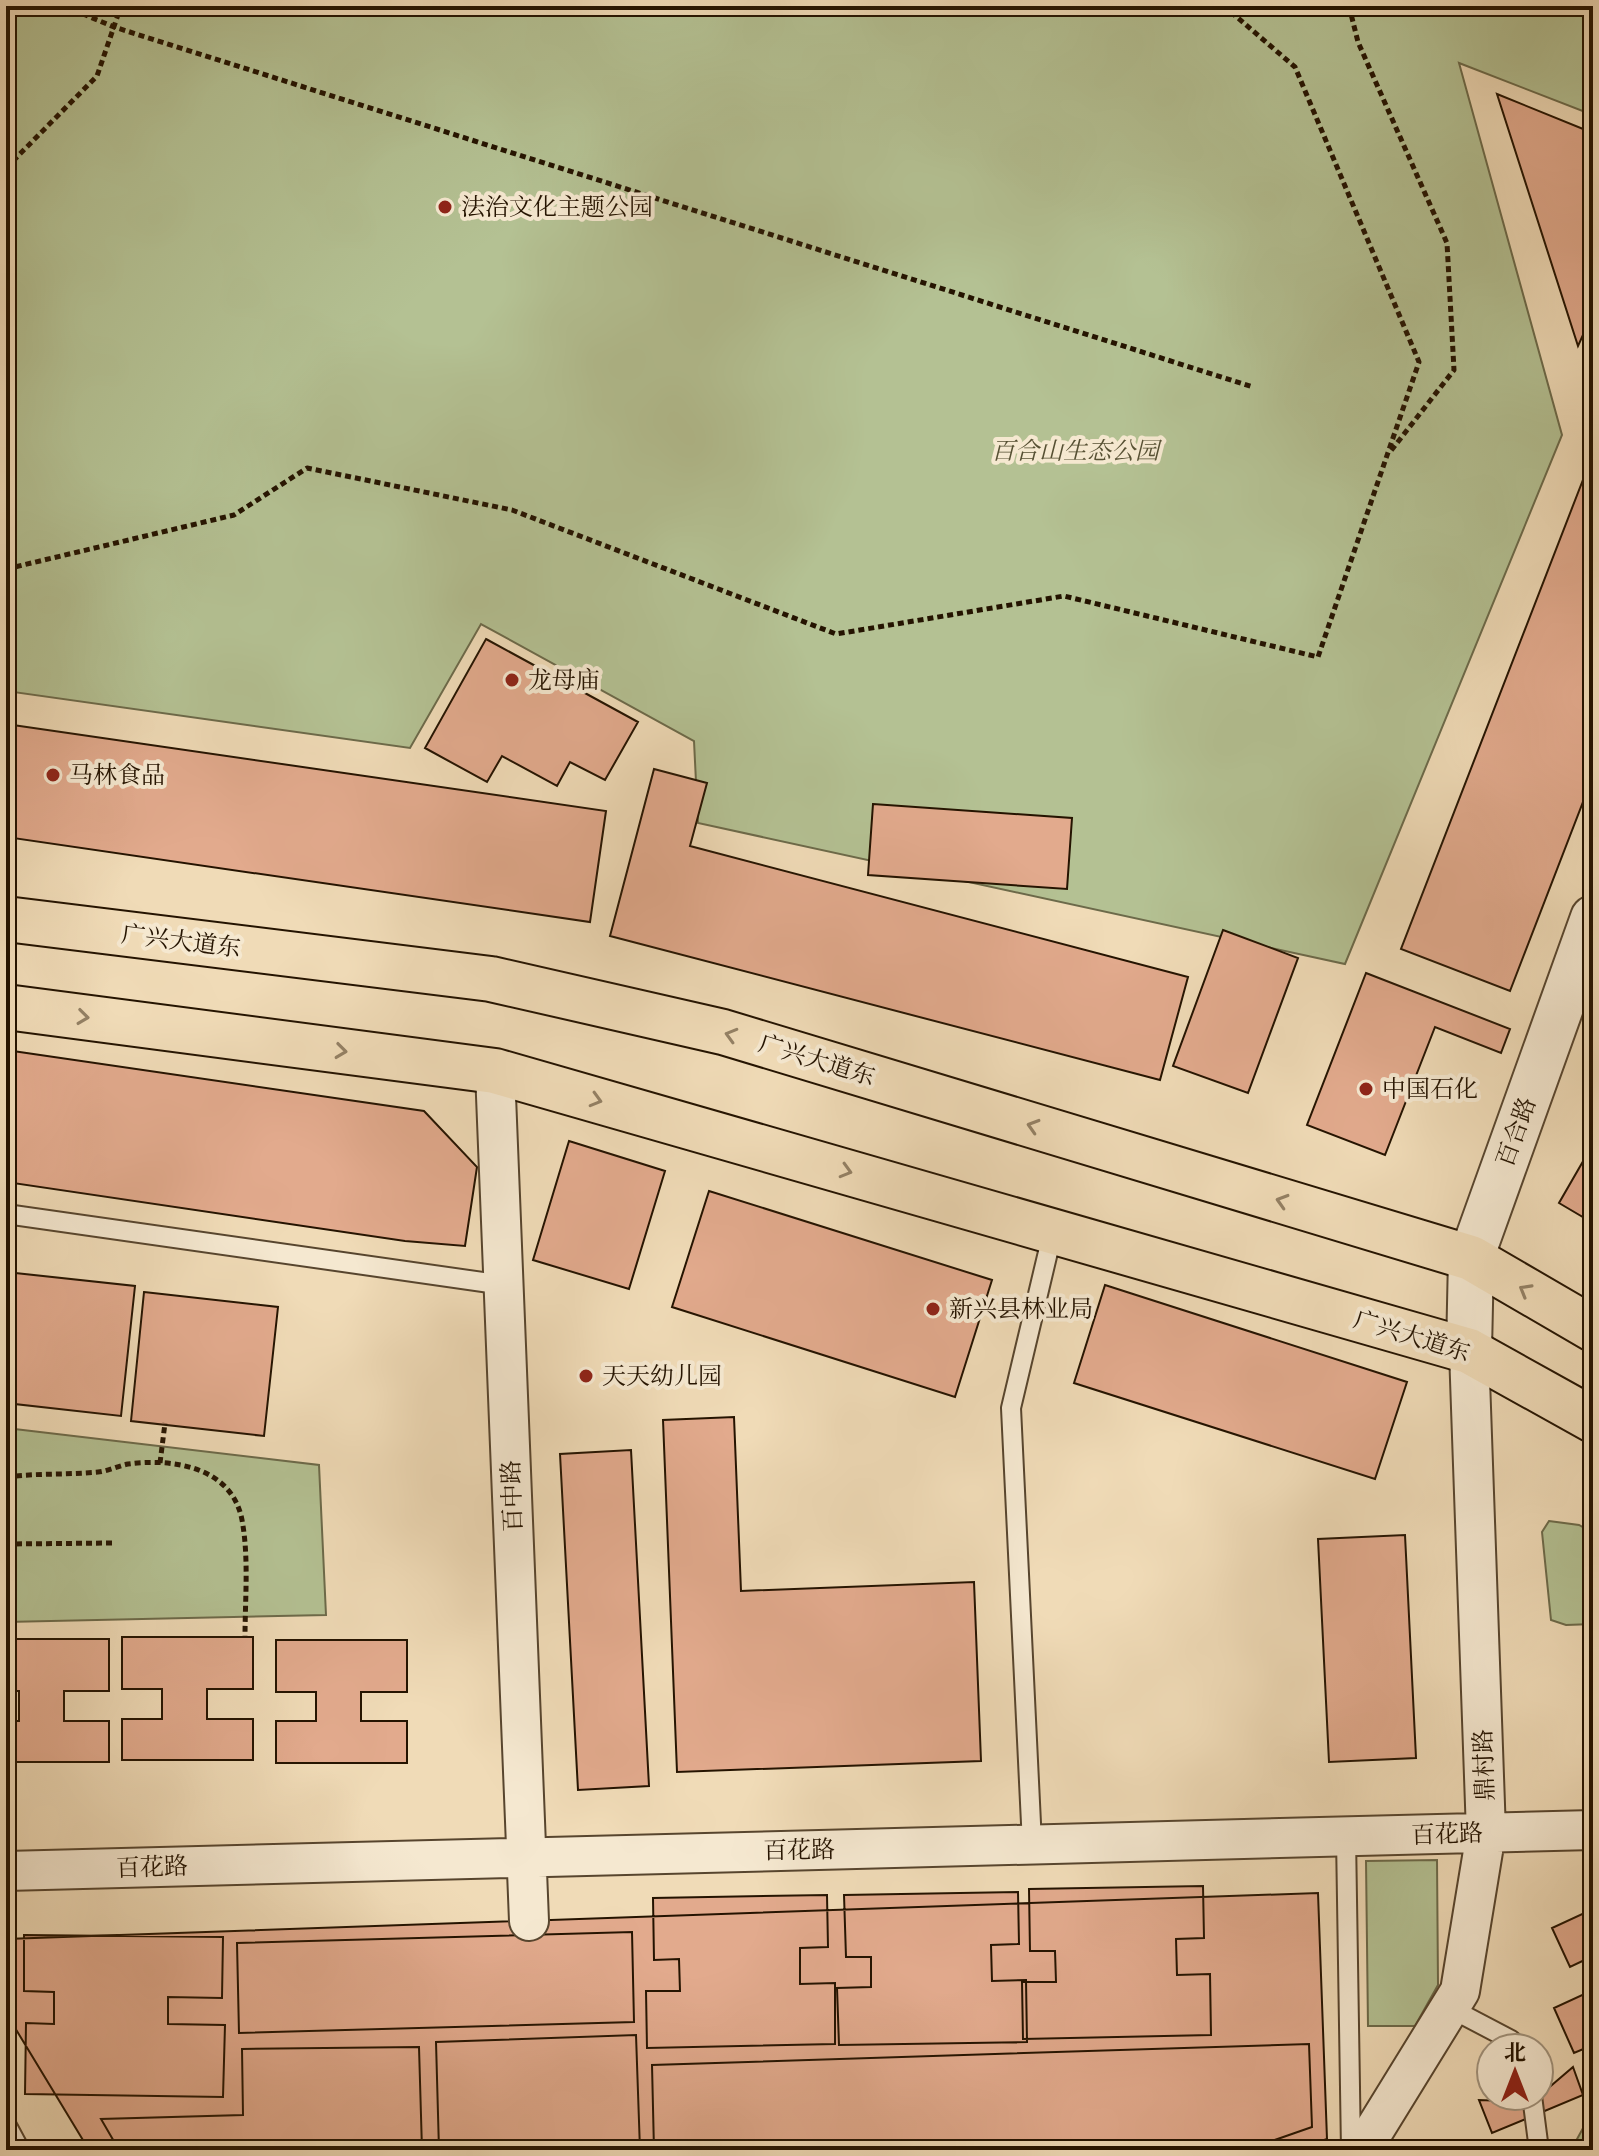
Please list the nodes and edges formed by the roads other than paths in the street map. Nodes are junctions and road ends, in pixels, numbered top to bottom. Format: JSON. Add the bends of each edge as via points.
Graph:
{"nodes":[{"id":1,"x":1593,"y":918,"type":"edge"},
{"id":2,"x":6,"y":919,"type":"edge"},
{"id":3,"x":6,"y":1007,"type":"edge"},
{"id":4,"x":495,"y":1071,"type":"junction"},
{"id":5,"x":6,"y":1214,"type":"edge"},
{"id":6,"x":1053,"y":1231,"type":"junction"},
{"id":7,"x":1471,"y":1258,"type":"junction"},
{"id":8,"x":504,"y":1285,"type":"junction"},
{"id":9,"x":1593,"y":1329,"type":"edge"},
{"id":10,"x":1469,"y":1351,"type":"junction"},
{"id":11,"x":1593,"y":1420,"type":"edge"},
{"id":12,"x":1593,"y":1830,"type":"edge"},
{"id":13,"x":1486,"y":1833,"type":"junction"},
{"id":14,"x":1346,"y":1837,"type":"junction"},
{"id":15,"x":1032,"y":1844,"type":"junction"},
{"id":16,"x":527,"y":1857,"type":"junction"},
{"id":17,"x":6,"y":1871,"type":"edge"},
{"id":18,"x":529,"y":1921,"type":"dead end"},
{"id":19,"x":1450,"y":2008,"type":"junction"},
{"id":20,"x":1496,"y":2032,"type":"edge"},
{"id":21,"x":1534,"y":2112,"type":"edge"},
{"id":22,"x":6,"y":2124,"type":"edge"},
{"id":23,"x":20,"y":2150,"type":"edge"},
{"id":24,"x":1351,"y":2150,"type":"edge"},
{"id":25,"x":1362,"y":2150,"type":"edge"},
{"id":26,"x":1539,"y":2150,"type":"edge"}],
"edges":[{"from":1,"to":7,"type":"street","name":"百合路"},
{"from":7,"to":2,"type":"highway","name":"广兴大道东","one_way":true,"via":[[708,1028],[491,979]]},
{"from":3,"to":4,"type":"highway","name":"广兴大道东","one_way":true},
{"from":4,"to":6,"type":"highway","name":"广兴大道东","one_way":true},
{"from":4,"to":8,"type":"street","name":"百中路"},
{"from":5,"to":8,"type":"lane"},
{"from":6,"to":10,"type":"highway","name":"广兴大道东"},
{"from":6,"to":15,"type":"lane","via":[[1011,1408]]},
{"from":9,"to":7,"type":"highway","name":"广兴大道东","one_way":true},
{"from":7,"to":10,"type":"street","name":"百合路"},
{"from":8,"to":16,"type":"street","name":"百中路"},
{"from":10,"to":11,"type":"highway","name":"广兴大道东"},
{"from":10,"to":13,"type":"street","name":"鼎村路"},
{"from":12,"to":13,"type":"street","name":"百花路"},
{"from":13,"to":14,"type":"street","name":"百花路"},
{"from":13,"to":19,"type":"street","name":"鼎村路","via":[[1460,1991]]},
{"from":14,"to":15,"type":"street","name":"百花路"},
{"from":14,"to":24,"type":"lane"},
{"from":15,"to":16,"type":"street","name":"百花路"},
{"from":16,"to":17,"type":"street","name":"百花路"},
{"from":16,"to":18,"type":"street","name":"百中路"},
{"from":19,"to":20,"type":"lane"},
{"from":19,"to":25,"type":"street","name":"鼎村路"},
{"from":21,"to":26,"type":"lane"},
{"from":22,"to":23,"type":"lane"}]}
